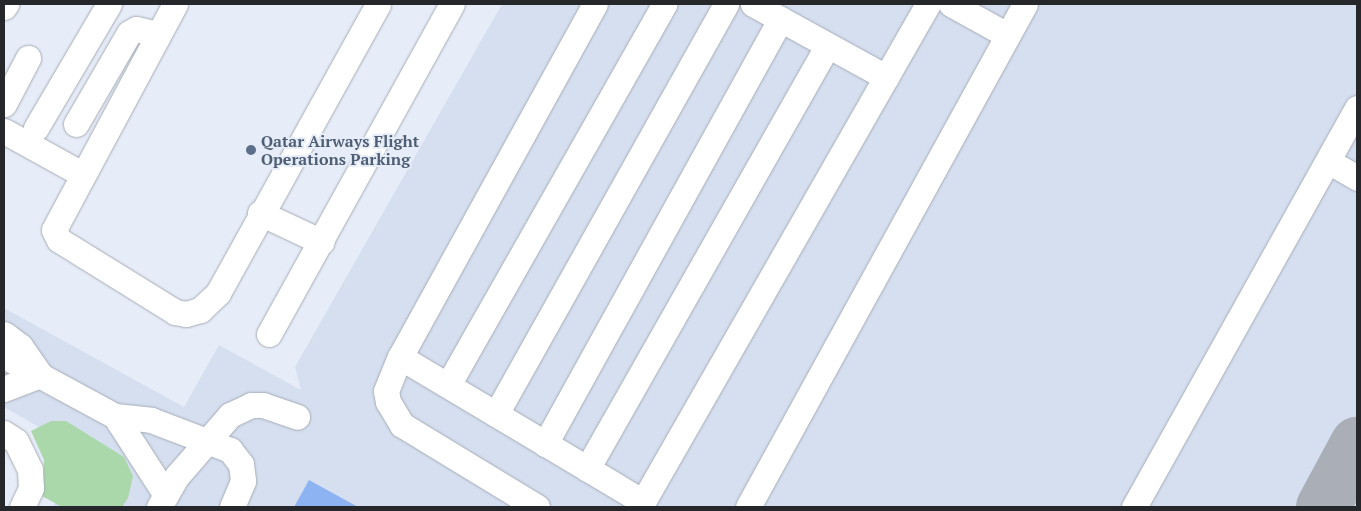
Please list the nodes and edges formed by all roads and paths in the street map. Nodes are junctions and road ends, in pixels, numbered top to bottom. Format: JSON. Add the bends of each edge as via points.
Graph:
{"nodes":[{"id":1,"x":6,"y":4,"type":"edge"},
{"id":2,"x":109,"y":4,"type":"edge"},
{"id":3,"x":175,"y":4,"type":"edge"},
{"id":4,"x":378,"y":4,"type":"edge"},
{"id":5,"x":452,"y":4,"type":"edge"},
{"id":6,"x":595,"y":4,"type":"edge"},
{"id":7,"x":664,"y":4,"type":"edge"},
{"id":8,"x":726,"y":4,"type":"edge"},
{"id":9,"x":754,"y":4,"type":"edge"},
{"id":10,"x":928,"y":4,"type":"edge"},
{"id":11,"x":952,"y":4,"type":"edge"},
{"id":12,"x":1025,"y":4,"type":"edge"},
{"id":13,"x":4,"y":7,"type":"edge"},
{"id":14,"x":781,"y":19,"type":"junction"},
{"id":15,"x":158,"y":34,"type":"junction"},
{"id":16,"x":1008,"y":35,"type":"junction"},
{"id":17,"x":827,"y":46,"type":"junction"},
{"id":18,"x":28,"y":58,"type":"dead end"},
{"id":19,"x":886,"y":78,"type":"junction"},
{"id":20,"x":4,"y":104,"type":"edge"},
{"id":21,"x":1357,"y":108,"type":"edge"},
{"id":22,"x":76,"y":124,"type":"dead end"},
{"id":23,"x":36,"y":128,"type":"dead end"},
{"id":24,"x":4,"y":131,"type":"edge"},
{"id":25,"x":1328,"y":161,"type":"junction"},
{"id":26,"x":82,"y":174,"type":"junction"},
{"id":27,"x":1357,"y":178,"type":"edge"},
{"id":28,"x":260,"y":213,"type":"junction"},
{"id":29,"x":322,"y":242,"type":"junction"},
{"id":30,"x":4,"y":334,"type":"edge"},
{"id":31,"x":269,"y":334,"type":"dead end"},
{"id":32,"x":4,"y":356,"type":"edge"},
{"id":33,"x":400,"y":357,"type":"junction"},
{"id":34,"x":16,"y":382,"type":"edge"},
{"id":35,"x":448,"y":386,"type":"junction"},
{"id":36,"x":496,"y":414,"type":"junction"},
{"id":37,"x":115,"y":416,"type":"junction"},
{"id":38,"x":297,"y":417,"type":"dead end"},
{"id":39,"x":4,"y":433,"type":"edge"},
{"id":40,"x":208,"y":439,"type":"junction"},
{"id":41,"x":546,"y":444,"type":"junction"},
{"id":42,"x":587,"y":469,"type":"junction"},
{"id":43,"x":30,"y":470,"type":"junction"},
{"id":44,"x":162,"y":501,"type":"edge"},
{"id":45,"x":641,"y":505,"type":"edge"},
{"id":46,"x":8,"y":507,"type":"edge"},
{"id":47,"x":22,"y":507,"type":"edge"},
{"id":48,"x":232,"y":507,"type":"edge"},
{"id":49,"x":536,"y":507,"type":"edge"},
{"id":50,"x":748,"y":507,"type":"edge"},
{"id":51,"x":1134,"y":507,"type":"edge"}],
"edges":[{"from":1,"to":13,"type":"lane"},
{"from":2,"to":23,"type":"lane"},
{"from":3,"to":15,"type":"lane"},
{"from":4,"to":28,"type":"lane"},
{"from":5,"to":29,"type":"lane"},
{"from":6,"to":33,"type":"lane"},
{"from":7,"to":35,"type":"lane"},
{"from":8,"to":36,"type":"lane"},
{"from":9,"to":14,"type":"lane"},
{"from":10,"to":19,"type":"lane"},
{"from":11,"to":16,"type":"lane"},
{"from":12,"to":16,"type":"lane"},
{"from":14,"to":17,"type":"lane"},
{"from":14,"to":41,"type":"lane"},
{"from":15,"to":22,"type":"lane","via":[[136,29],[128,33]]},
{"from":15,"to":26,"type":"lane"},
{"from":16,"to":50,"type":"lane"},
{"from":17,"to":19,"type":"lane"},
{"from":17,"to":42,"type":"lane"},
{"from":18,"to":20,"type":"lane"},
{"from":19,"to":45,"type":"lane"},
{"from":21,"to":25,"type":"lane"},
{"from":24,"to":26,"type":"lane"},
{"from":25,"to":27,"type":"lane"},
{"from":25,"to":51,"type":"lane"},
{"from":26,"to":28,"type":"lane","via":[[56,222],[55,236],[175,312],[193,312],[211,302]]},
{"from":28,"to":29,"type":"lane"},
{"from":29,"to":31,"type":"lane"},
{"from":30,"to":34,"type":"lane","via":[[20,346]]},
{"from":32,"to":34,"type":"lane"},
{"from":33,"to":35,"type":"lane"},
{"from":33,"to":49,"type":"lane","via":[[386,391],[388,402],[402,425]]},
{"from":34,"to":37,"type":"lane"},
{"from":35,"to":36,"type":"lane"},
{"from":36,"to":41,"type":"lane"},
{"from":37,"to":40,"type":"lane","via":[[151,420]]},
{"from":37,"to":44,"type":"lane"},
{"from":38,"to":40,"type":"lane","via":[[268,406],[251,405],[230,415]]},
{"from":39,"to":43,"type":"lane","via":[[16,441]]},
{"from":40,"to":44,"type":"lane"},
{"from":40,"to":48,"type":"lane","via":[[230,450],[241,464],[244,480]]},
{"from":41,"to":42,"type":"lane"},
{"from":42,"to":45,"type":"lane"},
{"from":43,"to":46,"type":"lane"},
{"from":43,"to":47,"type":"lane","via":[[31,488]]}]}
